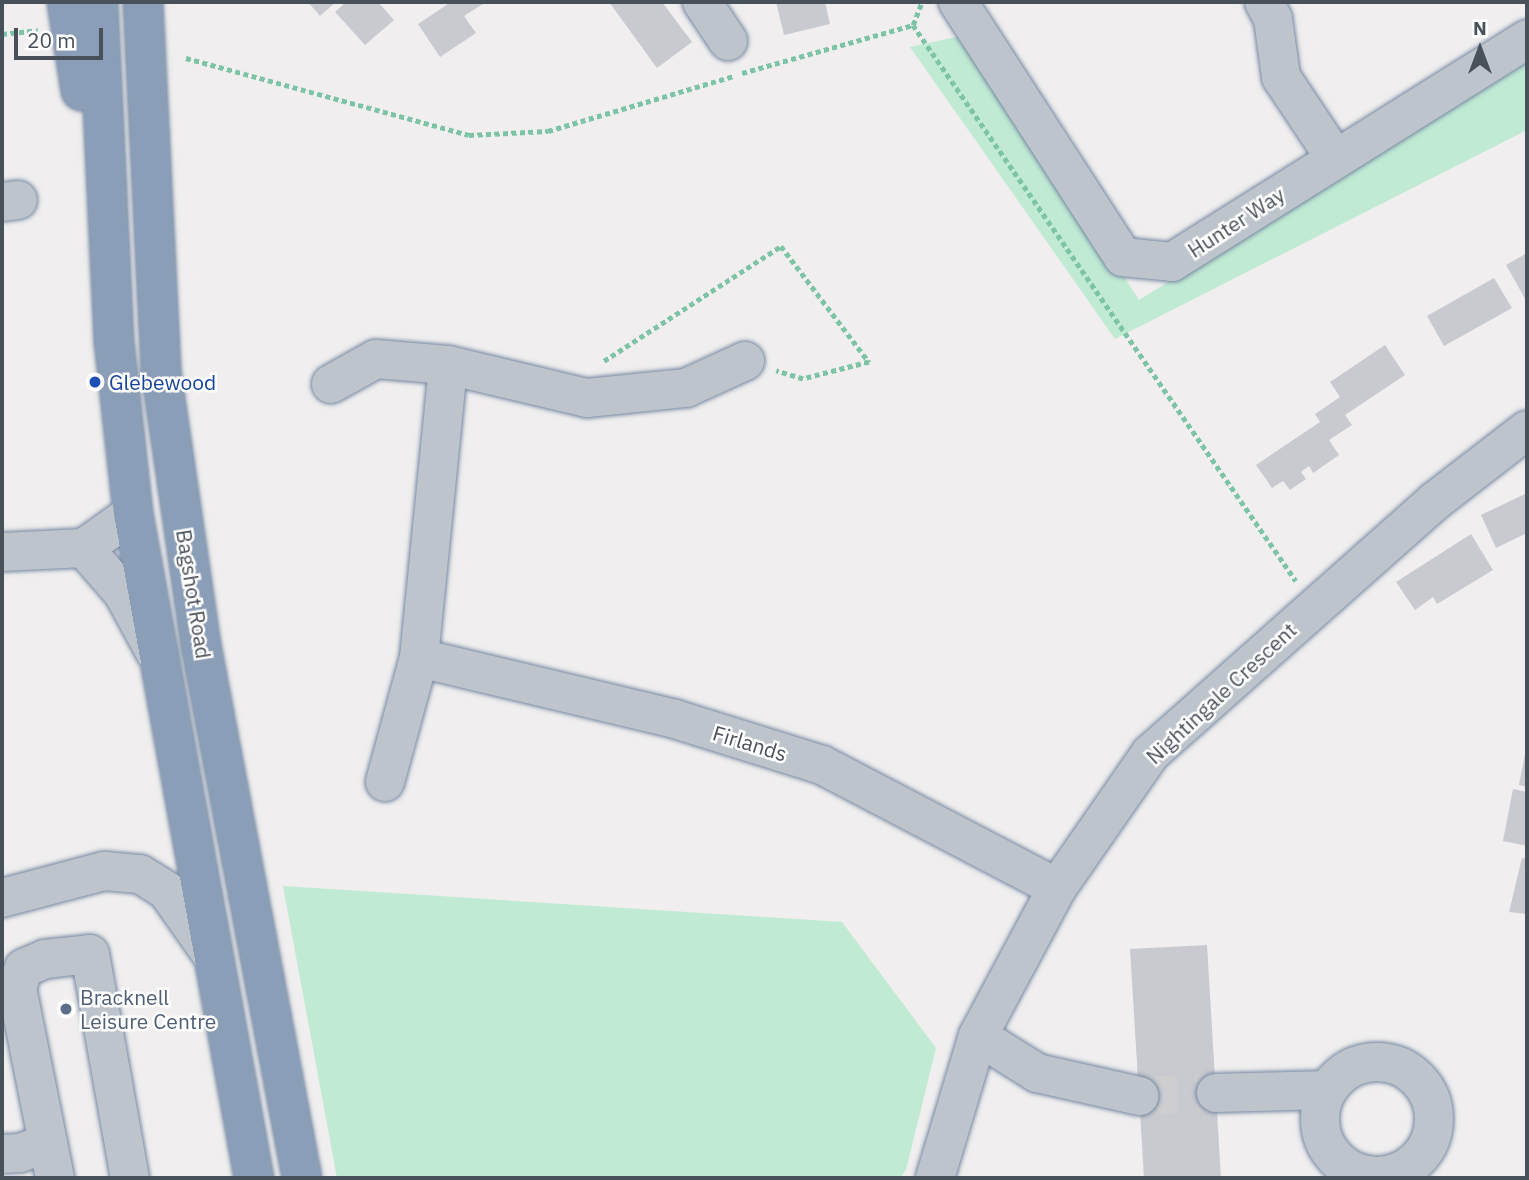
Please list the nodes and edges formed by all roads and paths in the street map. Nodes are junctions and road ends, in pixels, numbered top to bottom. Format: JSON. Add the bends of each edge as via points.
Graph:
{"nodes":[{"id":1,"x":98,"y":2,"type":"edge"},
{"id":2,"x":144,"y":2,"type":"edge"},
{"id":3,"x":702,"y":2,"type":"edge"},
{"id":4,"x":922,"y":2,"type":"edge"},
{"id":5,"x":958,"y":2,"type":"edge"},
{"id":6,"x":1264,"y":2,"type":"edge"},
{"id":7,"x":56,"y":16,"type":"edge"},
{"id":8,"x":913,"y":25,"type":"junction"},
{"id":9,"x":2,"y":34,"type":"edge"},
{"id":10,"x":1527,"y":39,"type":"edge"},
{"id":11,"x":728,"y":41,"type":"dead end"},
{"id":12,"x":186,"y":58,"type":"dead end"},
{"id":13,"x":1335,"y":158,"type":"junction"},
{"id":14,"x":105,"y":200,"type":"junction"},
{"id":15,"x":745,"y":361,"type":"dead end"},
{"id":16,"x":448,"y":365,"type":"junction"},
{"id":17,"x":331,"y":384,"type":"dead end"},
{"id":18,"x":1527,"y":430,"type":"edge"},
{"id":19,"x":133,"y":513,"type":"junction"},
{"id":20,"x":84,"y":548,"type":"junction"},
{"id":21,"x":2,"y":552,"type":"edge"},
{"id":22,"x":1315,"y":608,"type":"junction"},
{"id":23,"x":158,"y":657,"type":"junction"},
{"id":24,"x":419,"y":658,"type":"junction"},
{"id":25,"x":385,"y":782,"type":"dead end"},
{"id":26,"x":1057,"y":888,"type":"junction"},
{"id":27,"x":2,"y":898,"type":"edge"},
{"id":28,"x":212,"y":955,"type":"junction"},
{"id":29,"x":978,"y":1036,"type":"junction"},
{"id":30,"x":1326,"y":1090,"type":"dead end"},
{"id":31,"x":1216,"y":1093,"type":"tunnel mouth"},
{"id":32,"x":1139,"y":1096,"type":"tunnel mouth"},
{"id":33,"x":2,"y":1154,"type":"edge"},
{"id":34,"x":51,"y":1161,"type":"edge"},
{"id":35,"x":130,"y":1178,"type":"edge"},
{"id":36,"x":254,"y":1178,"type":"edge"},
{"id":37,"x":302,"y":1178,"type":"edge"},
{"id":38,"x":935,"y":1178,"type":"edge"}],
"edges":[{"from":1,"to":14,"type":"highway"},
{"from":2,"to":37,"type":"highway","name":"Bagshot Road","via":[[161,371],[201,645]]},
{"from":3,"to":11,"type":"street"},
{"from":4,"to":8,"type":"path"},
{"from":5,"to":13,"type":"street","name":"Hunter Way","via":[[1123,257],[1172,262]]},
{"from":6,"to":13,"type":"street","via":[[1273,19],[1281,77]]},
{"from":7,"to":9,"type":"path"},
{"from":7,"to":14,"type":"highway","via":[[82,94]]},
{"from":8,"to":12,"type":"path","via":[[548,131],[469,135]]},
{"from":8,"to":22,"type":"path"},
{"from":10,"to":13,"type":"street","name":"Hunter Way"},
{"from":14,"to":19,"type":"highway","via":[[114,341]]},
{"from":15,"to":16,"type":"street","via":[[686,388],[587,398]]},
{"from":16,"to":17,"type":"street","via":[[376,359]]},
{"from":16,"to":24,"type":"street"},
{"from":18,"to":22,"type":"street","name":"Nightingale Crescent","via":[[1435,501]]},
{"from":19,"to":20,"type":"street"},
{"from":19,"to":23,"type":"highway"},
{"from":20,"to":21,"type":"street"},
{"from":20,"to":23,"type":"street","via":[[123,593]]},
{"from":22,"to":26,"type":"street","name":"Nightingale Crescent","via":[[1150,754]]},
{"from":23,"to":28,"type":"highway"},
{"from":24,"to":25,"type":"street"},
{"from":24,"to":26,"type":"street","name":"Firlands","via":[[675,719],[822,765]]},
{"from":26,"to":29,"type":"street","name":"Nightingale Crescent"},
{"from":27,"to":28,"type":"street","via":[[104,871],[140,874],[167,891]]},
{"from":28,"to":36,"type":"highway"},
{"from":29,"to":32,"type":"street","via":[[1037,1073]]},
{"from":29,"to":38,"type":"street","name":"Nightingale Crescent"},
{"from":30,"to":31,"type":"street"},
{"from":33,"to":34,"type":"street","via":[[20,1153]]},
{"from":34,"to":35,"type":"street","via":[[18,987],[24,968],[45,959],[90,954]]}]}
